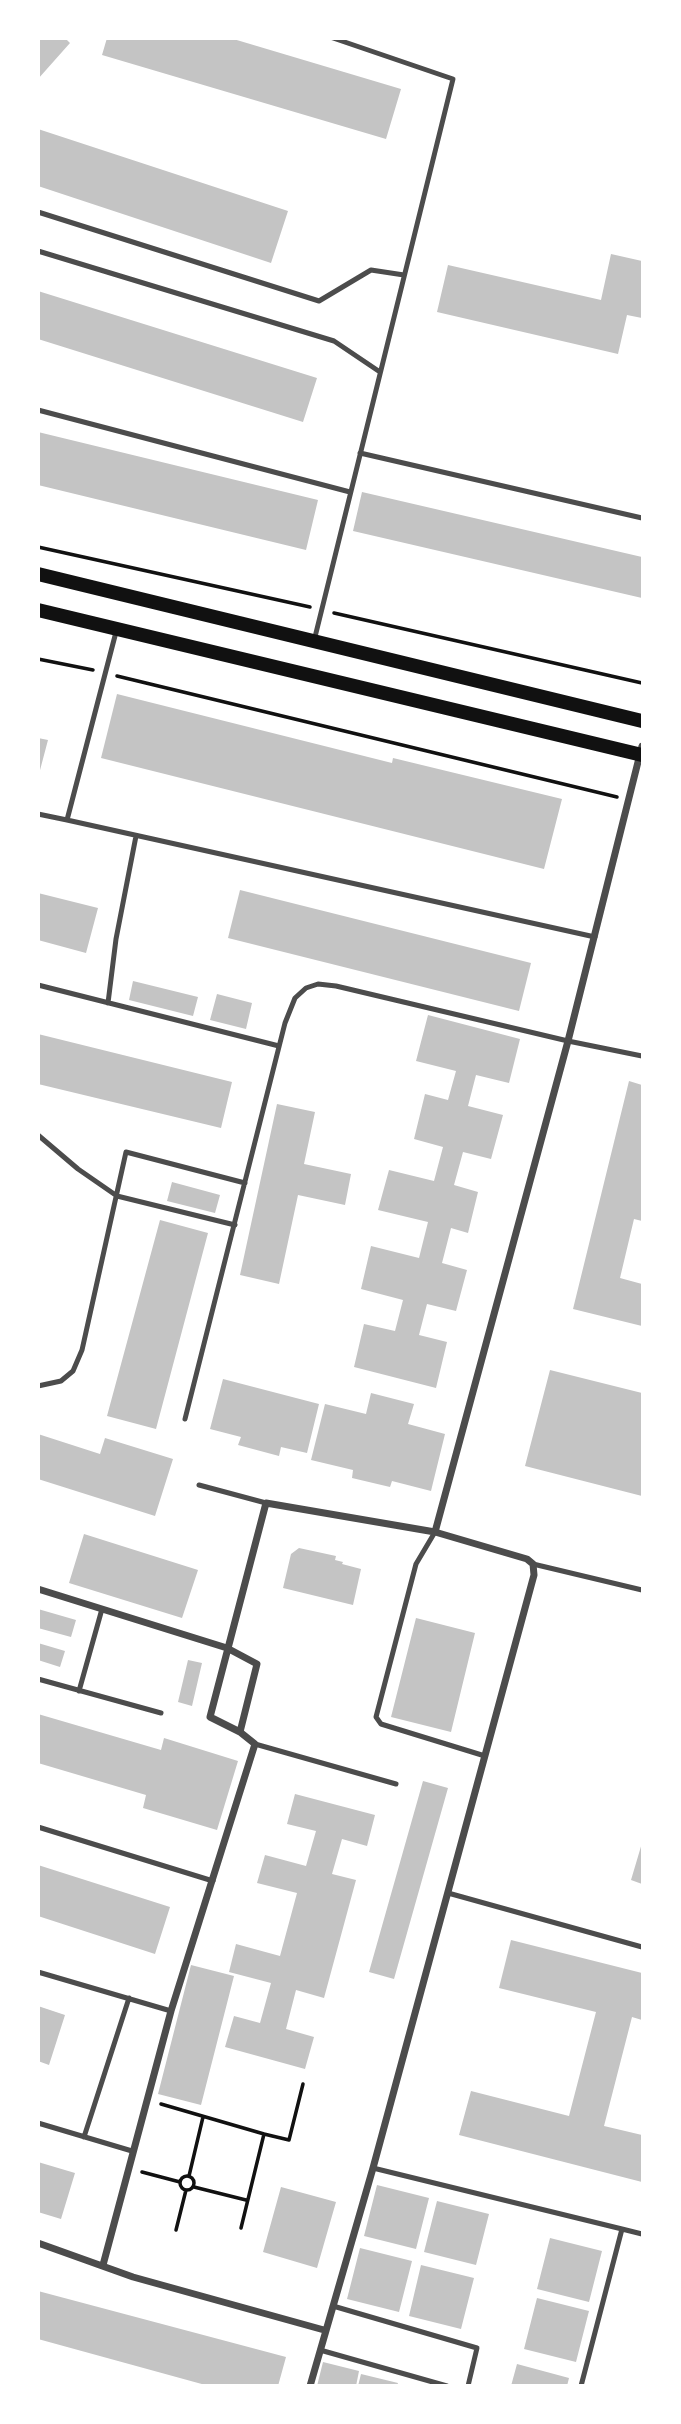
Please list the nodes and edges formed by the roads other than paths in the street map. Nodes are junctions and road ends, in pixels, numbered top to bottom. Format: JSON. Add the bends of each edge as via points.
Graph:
{"nodes":[{"id":1,"x":333,"y":38,"type":"edge"},
{"id":2,"x":38,"y":212,"type":"edge"},
{"id":3,"x":38,"y":251,"type":"edge"},
{"id":4,"x":404,"y":275,"type":"junction"},
{"id":5,"x":380,"y":372,"type":"junction"},
{"id":6,"x":38,"y":410,"type":"edge"},
{"id":7,"x":360,"y":453,"type":"junction"},
{"id":8,"x":350,"y":492,"type":"junction"},
{"id":9,"x":642,"y":518,"type":"edge"},
{"id":10,"x":38,"y":573,"type":"edge"},
{"id":11,"x":38,"y":610,"type":"edge"},
{"id":12,"x":117,"y":629,"type":"junction"},
{"id":13,"x":314,"y":641,"type":"junction"},
{"id":14,"x":642,"y":721,"type":"edge"},
{"id":15,"x":642,"y":752,"type":"edge"},
{"id":16,"x":38,"y":814,"type":"edge"},
{"id":17,"x":67,"y":820,"type":"junction"},
{"id":18,"x":136,"y":835,"type":"junction"},
{"id":19,"x":595,"y":937,"type":"junction"},
{"id":20,"x":38,"y":985,"type":"edge"},
{"id":21,"x":108,"y":1003,"type":"junction"},
{"id":22,"x":568,"y":1041,"type":"junction"},
{"id":23,"x":279,"y":1046,"type":"junction"},
{"id":24,"x":642,"y":1056,"type":"edge"},
{"id":25,"x":38,"y":1135,"type":"edge"},
{"id":26,"x":245,"y":1183,"type":"junction"},
{"id":27,"x":117,"y":1196,"type":"junction"},
{"id":28,"x":234,"y":1225,"type":"junction"},
{"id":29,"x":38,"y":1386,"type":"edge"},
{"id":30,"x":186,"y":1419,"type":"dead end"},
{"id":31,"x":199,"y":1485,"type":"dead end"},
{"id":32,"x":266,"y":1503,"type":"junction"},
{"id":33,"x":435,"y":1532,"type":"junction"},
{"id":34,"x":533,"y":1564,"type":"junction"},
{"id":35,"x":38,"y":1589,"type":"edge"},
{"id":36,"x":642,"y":1590,"type":"edge"},
{"id":37,"x":102,"y":1609,"type":"junction"},
{"id":38,"x":227,"y":1648,"type":"junction"},
{"id":39,"x":38,"y":1679,"type":"edge"},
{"id":40,"x":79,"y":1691,"type":"junction"},
{"id":41,"x":161,"y":1713,"type":"dead end"},
{"id":42,"x":240,"y":1732,"type":"junction"},
{"id":43,"x":255,"y":1744,"type":"junction"},
{"id":44,"x":485,"y":1756,"type":"junction"},
{"id":45,"x":396,"y":1784,"type":"dead end"},
{"id":46,"x":38,"y":1827,"type":"edge"},
{"id":47,"x":213,"y":1881,"type":"junction"},
{"id":48,"x":448,"y":1893,"type":"junction"},
{"id":49,"x":642,"y":1947,"type":"edge"},
{"id":50,"x":38,"y":1972,"type":"edge"},
{"id":51,"x":129,"y":1998,"type":"junction"},
{"id":52,"x":171,"y":2011,"type":"junction"},
{"id":53,"x":38,"y":2123,"type":"edge"},
{"id":54,"x":84,"y":2137,"type":"junction"},
{"id":55,"x":132,"y":2151,"type":"junction"},
{"id":56,"x":373,"y":2168,"type":"junction"},
{"id":57,"x":622,"y":2229,"type":"junction"},
{"id":58,"x":642,"y":2234,"type":"edge"},
{"id":59,"x":38,"y":2243,"type":"edge"},
{"id":60,"x":103,"y":2265,"type":"junction"},
{"id":61,"x":333,"y":2306,"type":"junction"},
{"id":62,"x":324,"y":2330,"type":"junction"},
{"id":63,"x":320,"y":2350,"type":"junction"},
{"id":64,"x":310,"y":2385,"type":"edge"},
{"id":65,"x":447,"y":2385,"type":"edge"},
{"id":66,"x":468,"y":2385,"type":"edge"},
{"id":67,"x":580,"y":2385,"type":"edge"}],
"edges":[{"from":1,"to":4,"type":"lane","via":[[453,79]]},
{"from":2,"to":4,"type":"lane","via":[[319,301],[371,270]]},
{"from":3,"to":5,"type":"lane","via":[[334,341]]},
{"from":4,"to":5,"type":"lane"},
{"from":5,"to":7,"type":"lane"},
{"from":6,"to":8,"type":"lane"},
{"from":7,"to":8,"type":"lane"},
{"from":7,"to":9,"type":"lane"},
{"from":8,"to":13,"type":"lane"},
{"from":10,"to":13,"type":"main road"},
{"from":11,"to":12,"type":"main road"},
{"from":12,"to":15,"type":"main road"},
{"from":12,"to":17,"type":"lane"},
{"from":13,"to":14,"type":"main road"},
{"from":15,"to":19,"type":"street"},
{"from":16,"to":17,"type":"lane"},
{"from":17,"to":18,"type":"lane"},
{"from":18,"to":19,"type":"lane"},
{"from":18,"to":21,"type":"lane"},
{"from":19,"to":22,"type":"street"},
{"from":20,"to":21,"type":"lane"},
{"from":21,"to":23,"type":"lane"},
{"from":22,"to":23,"type":"lane","via":[[318,984],[295,998]]},
{"from":22,"to":24,"type":"lane"},
{"from":22,"to":33,"type":"street"},
{"from":23,"to":26,"type":"lane"},
{"from":25,"to":27,"type":"lane"},
{"from":26,"to":27,"type":"lane","via":[[126,1152]]},
{"from":26,"to":28,"type":"lane"},
{"from":27,"to":28,"type":"lane"},
{"from":27,"to":29,"type":"lane","via":[[82,1350],[73,1371],[61,1381]]},
{"from":28,"to":30,"type":"lane"},
{"from":31,"to":32,"type":"lane"},
{"from":32,"to":33,"type":"street"},
{"from":32,"to":38,"type":"street"},
{"from":33,"to":34,"type":"street"},
{"from":33,"to":44,"type":"lane","via":[[416,1564],[376,1717],[381,1724]]},
{"from":34,"to":36,"type":"lane"},
{"from":34,"to":44,"type":"street","via":[[534,1575]]},
{"from":35,"to":37,"type":"street"},
{"from":37,"to":38,"type":"street"},
{"from":37,"to":40,"type":"lane"},
{"from":38,"to":42,"type":"street","via":[[257,1664]]},
{"from":38,"to":42,"type":"street","via":[[210,1717]]},
{"from":39,"to":40,"type":"lane"},
{"from":40,"to":41,"type":"lane"},
{"from":42,"to":43,"type":"street"},
{"from":43,"to":45,"type":"lane"},
{"from":43,"to":47,"type":"street"},
{"from":44,"to":48,"type":"street"},
{"from":46,"to":47,"type":"lane"},
{"from":47,"to":52,"type":"street"},
{"from":48,"to":49,"type":"lane"},
{"from":48,"to":56,"type":"street"},
{"from":50,"to":51,"type":"lane"},
{"from":51,"to":52,"type":"lane"},
{"from":51,"to":54,"type":"lane"},
{"from":52,"to":55,"type":"street"},
{"from":53,"to":54,"type":"lane"},
{"from":54,"to":55,"type":"lane"},
{"from":55,"to":60,"type":"street"},
{"from":56,"to":57,"type":"lane"},
{"from":56,"to":61,"type":"street"},
{"from":57,"to":58,"type":"lane"},
{"from":57,"to":67,"type":"lane"},
{"from":59,"to":60,"type":"street"},
{"from":60,"to":62,"type":"street"},
{"from":61,"to":62,"type":"street"},
{"from":61,"to":66,"type":"lane","via":[[477,2348]]},
{"from":62,"to":63,"type":"street"},
{"from":63,"to":64,"type":"street"},
{"from":63,"to":65,"type":"lane"}]}
